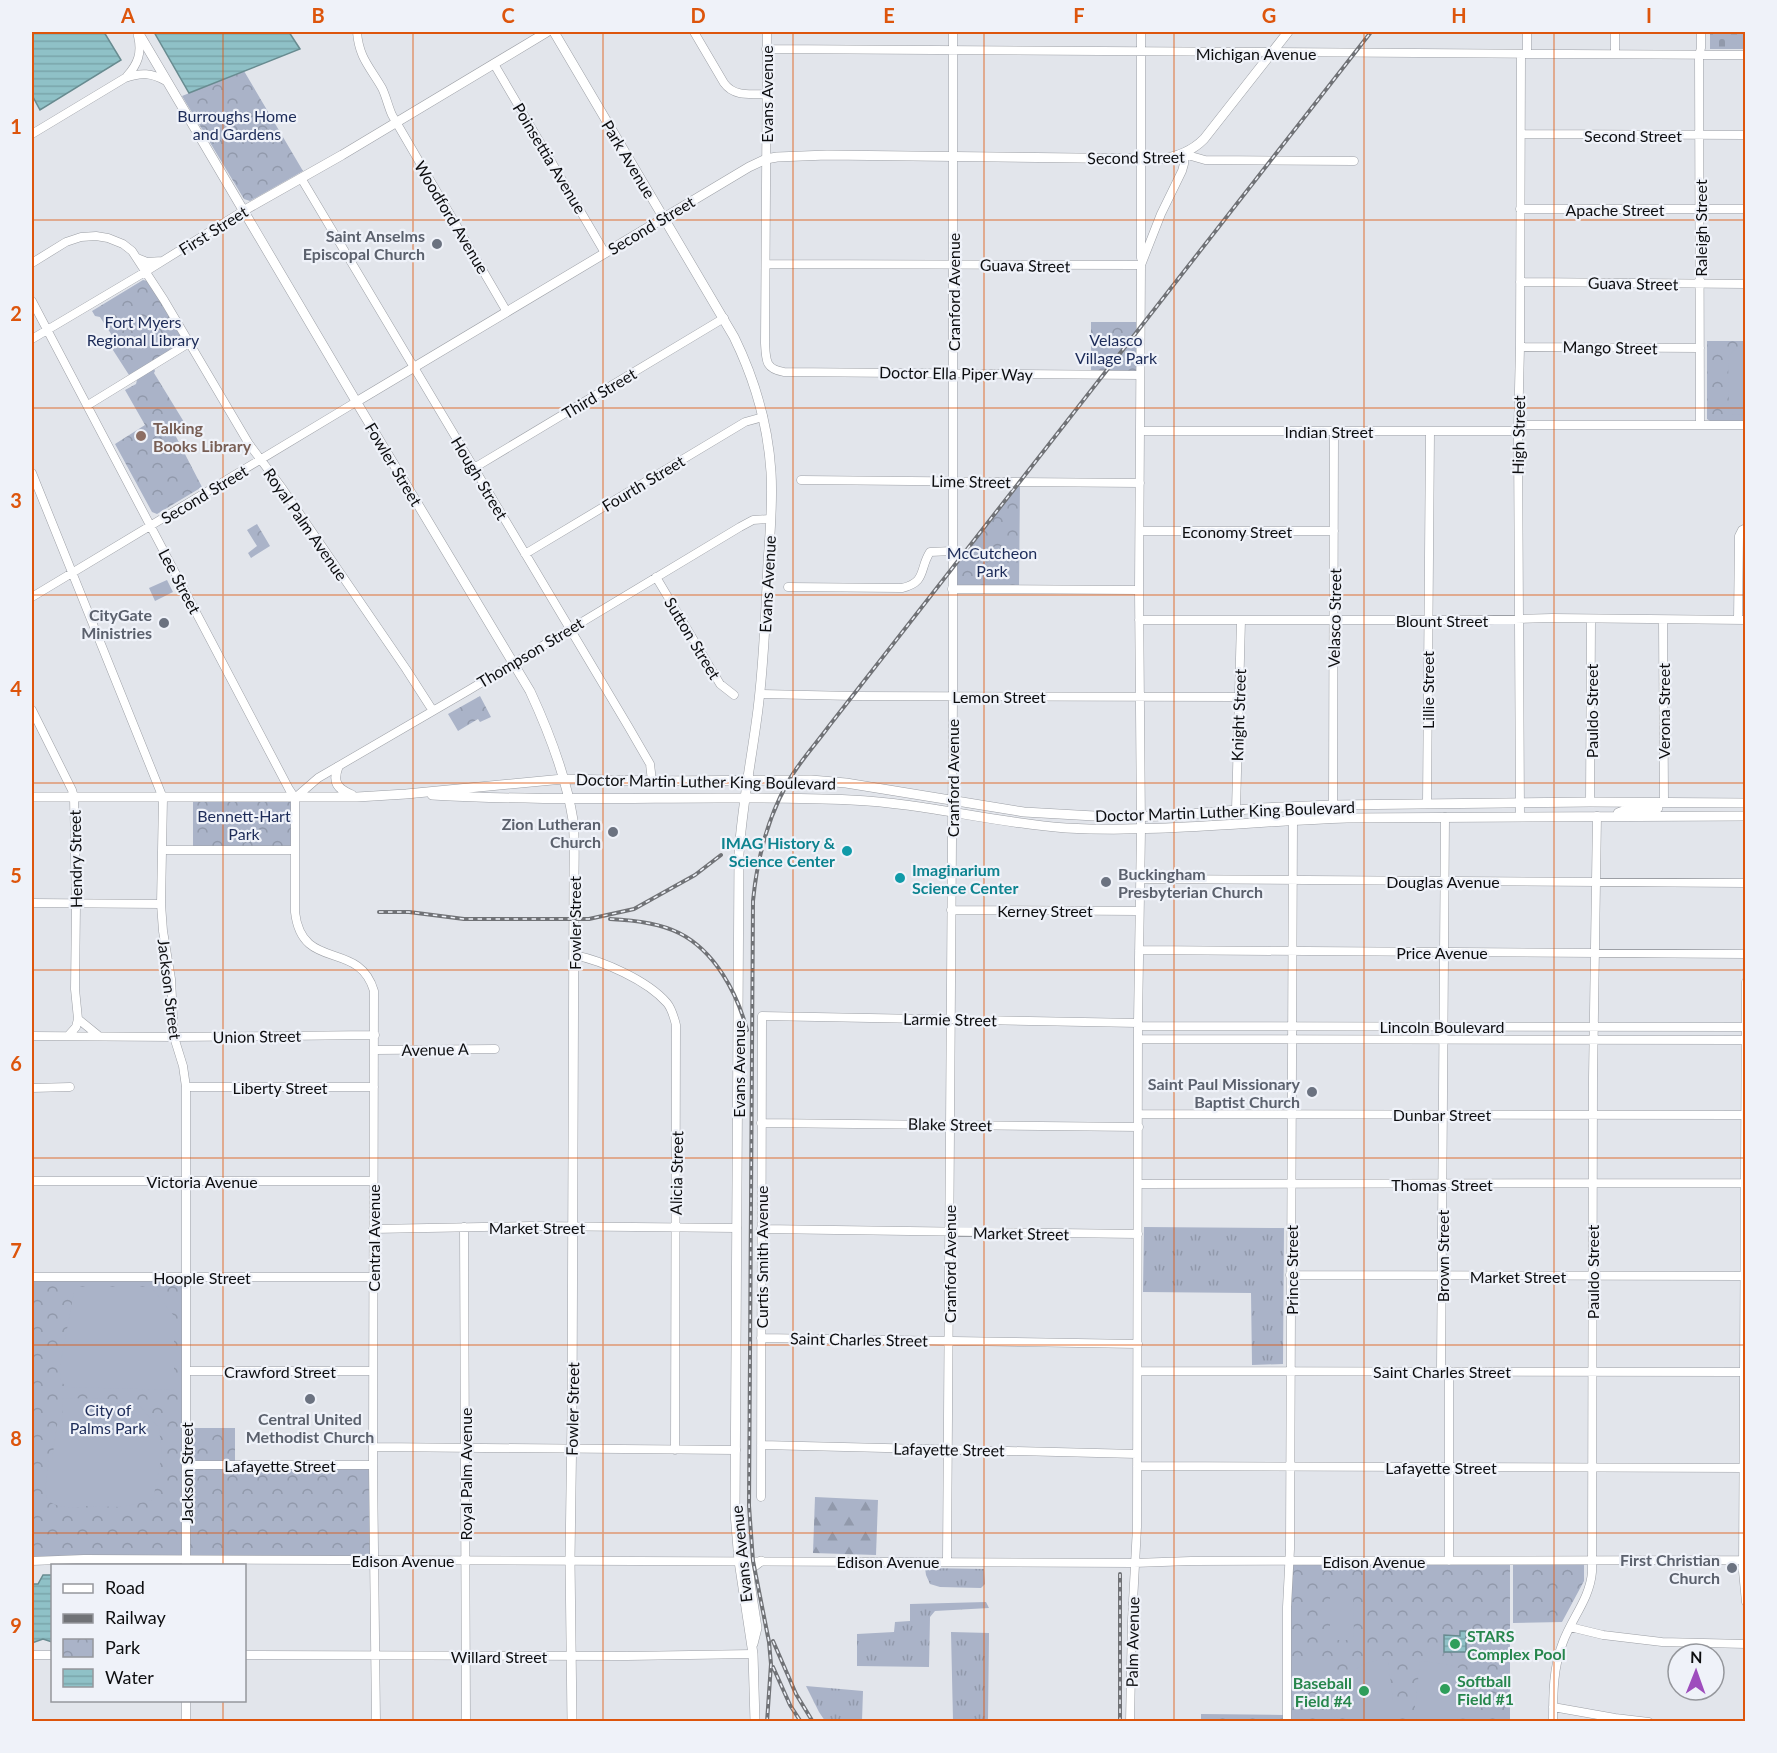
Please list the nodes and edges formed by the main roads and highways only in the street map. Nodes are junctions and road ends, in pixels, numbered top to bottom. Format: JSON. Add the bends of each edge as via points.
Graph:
{"nodes":[{"id":1,"x":137,"y":32,"type":"edge"},
{"id":2,"x":548,"y":32,"type":"edge"},
{"id":3,"x":554,"y":32,"type":"edge"},
{"id":4,"x":1288,"y":32,"type":"edge"},
{"id":5,"x":243,"y":211,"type":"junction"},
{"id":6,"x":663,"y":217,"type":"junction"},
{"id":7,"x":357,"y":402,"type":"junction"},
{"id":8,"x":763,"y":417,"type":"joint"},
{"id":9,"x":338,"y":767,"type":"road end"},
{"id":10,"x":563,"y":779,"type":"junction"},
{"id":11,"x":748,"y":780,"type":"junction"},
{"id":12,"x":534,"y":781,"type":"junction"},
{"id":13,"x":406,"y":794,"type":"junction"},
{"id":14,"x":32,"y":797,"type":"edge"},
{"id":15,"x":357,"y":797,"type":"junction"},
{"id":16,"x":467,"y":797,"type":"junction"},
{"id":17,"x":569,"y":798,"type":"junction"},
{"id":18,"x":746,"y":799,"type":"junction"},
{"id":19,"x":1664,"y":802,"type":"junction"},
{"id":20,"x":1746,"y":803,"type":"edge"},
{"id":21,"x":1333,"y":805,"type":"junction"},
{"id":22,"x":1390,"y":806,"type":"junction"},
{"id":23,"x":1611,"y":816,"type":"junction"},
{"id":24,"x":1746,"y":816,"type":"edge"},
{"id":25,"x":1347,"y":818,"type":"junction"},
{"id":26,"x":1297,"y":819,"type":"junction"},
{"id":27,"x":761,"y":1561,"type":"road end"},
{"id":28,"x":753,"y":1651,"type":"junction"},
{"id":29,"x":572,"y":1722,"type":"edge"},
{"id":30,"x":755,"y":1722,"type":"edge"}],
"edges":[{"from":1,"to":5,"type":"main road","name":"Fowler Street"},
{"from":2,"to":5,"type":"main road","name":"First Street"},
{"from":3,"to":6,"type":"main road","name":"Park Avenue"},
{"from":4,"to":6,"type":"main road","name":"Second Street","via":[[1204,139],[1184,154],[1140,159],[787,156],[749,167]]},
{"from":5,"to":7,"type":"main road","name":"Fowler Street"},
{"from":6,"to":7,"type":"main road","name":"Second Street"},
{"from":6,"to":8,"type":"main road","name":"Park Avenue","via":[[745,359]]},
{"from":7,"to":10,"type":"main road","name":"Fowler Street","via":[[530,691]]},
{"from":8,"to":11,"type":"main road","name":"Evans Avenue","via":[[771,475],[770,519],[760,694]]},
{"from":9,"to":15,"type":"main road","via":[[338,785]]},
{"from":10,"to":11,"type":"main road","name":"Doctor Martin Luther King Boulevard"},
{"from":10,"to":12,"type":"main road","name":"Doctor Martin Luther King Boulevard"},
{"from":10,"to":17,"type":"main road","name":"Fowler Street"},
{"from":11,"to":18,"type":"main road","name":"Evans Avenue"},
{"from":11,"to":21,"type":"main road","name":"Doctor Martin Luther King Boulevard","via":[[845,783],[1058,815],[1141,816]]},
{"from":12,"to":13,"type":"main road"},
{"from":12,"to":16,"type":"main road","via":[[525,786],[473,790]]},
{"from":13,"to":15,"type":"main road"},
{"from":13,"to":16,"type":"main road","name":"Doctor Martin Luther King Boulevard"},
{"from":14,"to":15,"type":"main road"},
{"from":16,"to":17,"type":"main road","name":"Doctor Martin Luther King Boulevard"},
{"from":17,"to":18,"type":"main road","name":"Doctor Martin Luther King Boulevard"},
{"from":17,"to":29,"type":"main road","name":"Fowler Street","via":[[573,824],[574,955]]},
{"from":18,"to":26,"type":"main road","name":"Doctor Martin Luther King Boulevard","via":[[888,802],[1065,828],[1162,829]]},
{"from":18,"to":28,"type":"main road","name":"Evans Avenue","via":[[739,854],[735,1513]]},
{"from":19,"to":20,"type":"main road","name":"Doctor Martin Luther King Boulevard"},
{"from":19,"to":22,"type":"main road","name":"Doctor Martin Luther King Boulevard"},
{"from":19,"to":23,"type":"main road","via":[[1659,808],[1626,810]]},
{"from":21,"to":22,"type":"main road","name":"Doctor Martin Luther King Boulevard"},
{"from":21,"to":26,"type":"main road","via":[[1327,812]]},
{"from":22,"to":25,"type":"main road","via":[[1384,810],[1354,811]]},
{"from":23,"to":24,"type":"main road","name":"Doctor Martin Luther King Boulevard"},
{"from":23,"to":25,"type":"main road","name":"Doctor Martin Luther King Boulevard"},
{"from":25,"to":26,"type":"main road","name":"Doctor Martin Luther King Boulevard"},
{"from":27,"to":28,"type":"main road","via":[[750,1574],[757,1628]]},
{"from":28,"to":30,"type":"main road","name":"Evans Avenue"}]}
